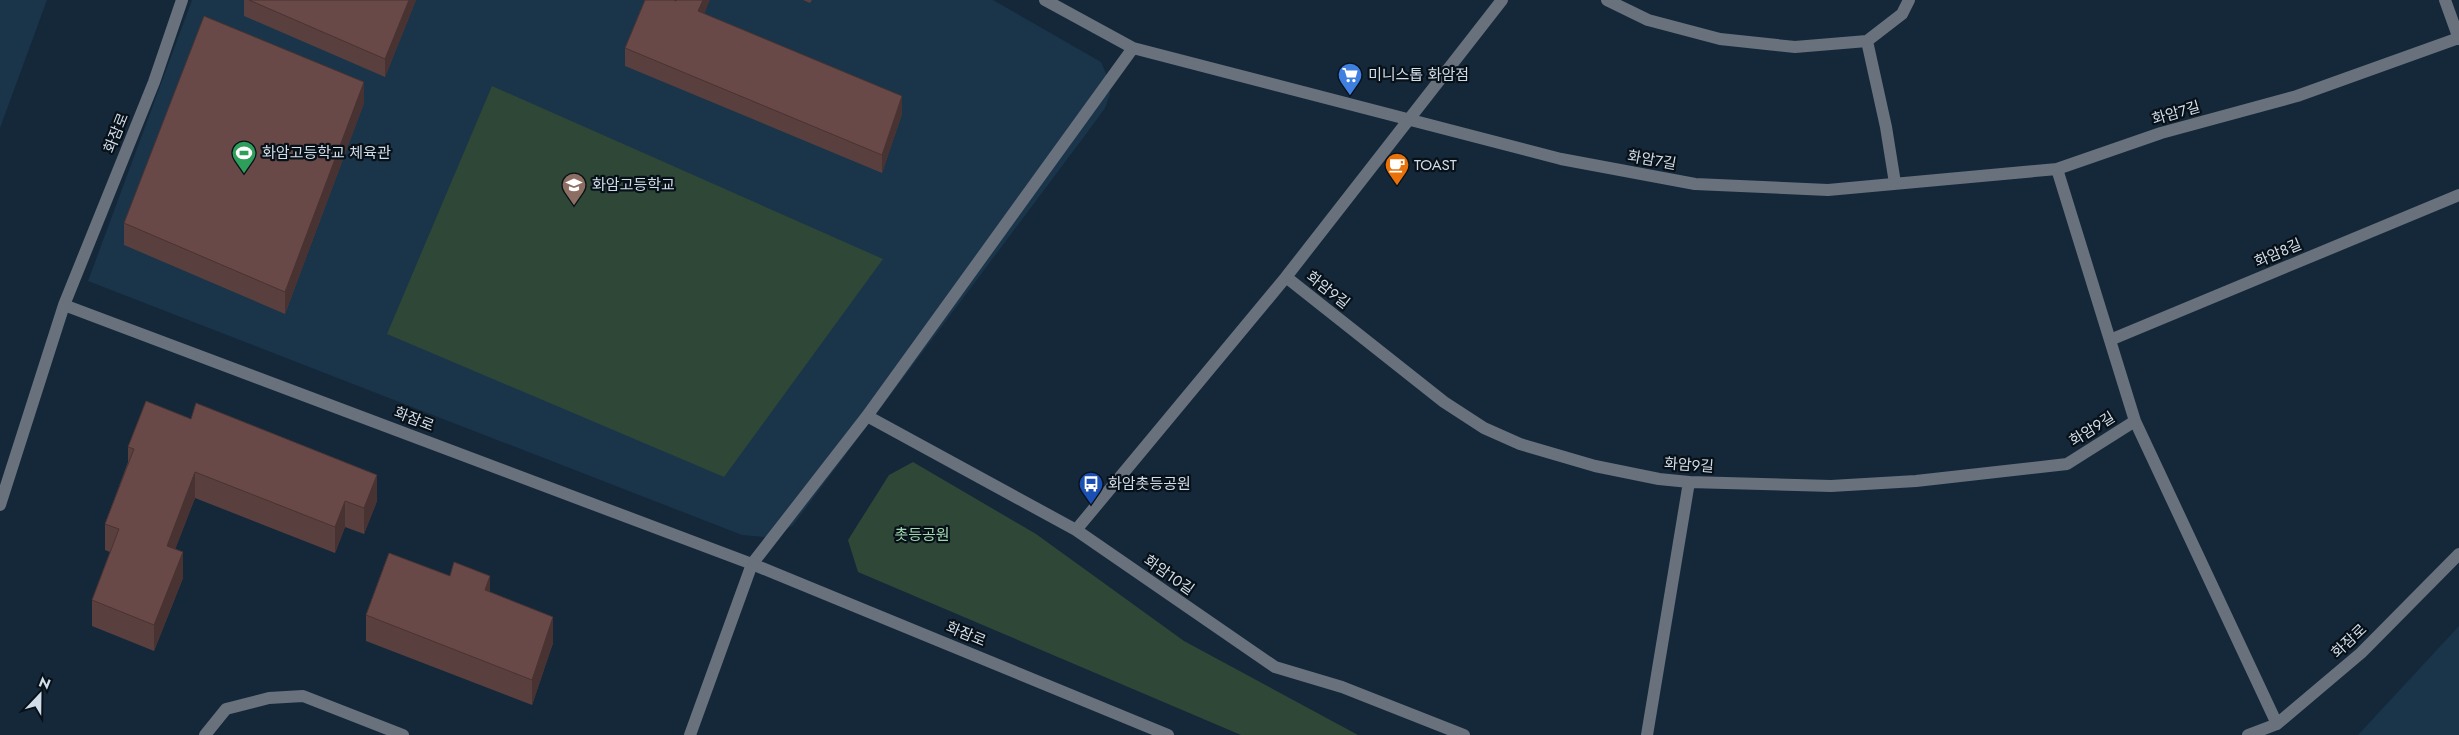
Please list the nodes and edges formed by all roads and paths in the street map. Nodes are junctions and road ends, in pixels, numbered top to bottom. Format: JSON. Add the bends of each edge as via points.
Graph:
{"nodes":[{"id":1,"x":182,"y":0,"type":"edge"},
{"id":2,"x":1045,"y":0,"type":"edge"},
{"id":3,"x":1502,"y":0,"type":"edge"},
{"id":4,"x":1607,"y":0,"type":"edge"},
{"id":5,"x":1909,"y":0,"type":"edge"},
{"id":6,"x":2445,"y":0,"type":"edge"},
{"id":7,"x":2459,"y":39,"type":"edge"},
{"id":8,"x":1867,"y":41,"type":"junction"},
{"id":9,"x":1133,"y":48,"type":"junction"},
{"id":10,"x":1409,"y":119,"type":"junction"},
{"id":11,"x":2057,"y":169,"type":"junction"},
{"id":12,"x":1894,"y":183,"type":"junction"},
{"id":13,"x":2459,"y":195,"type":"edge"},
{"id":14,"x":1286,"y":278,"type":"junction"},
{"id":15,"x":64,"y":305,"type":"junction"},
{"id":16,"x":2110,"y":340,"type":"junction"},
{"id":17,"x":867,"y":416,"type":"junction"},
{"id":18,"x":2135,"y":421,"type":"junction"},
{"id":19,"x":1689,"y":482,"type":"junction"},
{"id":20,"x":0,"y":505,"type":"edge"},
{"id":21,"x":1076,"y":530,"type":"junction"},
{"id":22,"x":2459,"y":554,"type":"edge"},
{"id":23,"x":752,"y":564,"type":"junction"},
{"id":24,"x":2277,"y":724,"type":"junction"},
{"id":25,"x":205,"y":735,"type":"edge"},
{"id":26,"x":403,"y":735,"type":"edge"},
{"id":27,"x":690,"y":735,"type":"edge"},
{"id":28,"x":1168,"y":735,"type":"edge"},
{"id":29,"x":1464,"y":735,"type":"edge"},
{"id":30,"x":1647,"y":735,"type":"edge"},
{"id":31,"x":2248,"y":735,"type":"edge"}],
"edges":[{"from":1,"to":15,"type":"street","name":"화잠로","via":[[154,82]]},
{"from":2,"to":9,"type":"street"},
{"from":3,"to":10,"type":"street"},
{"from":4,"to":8,"type":"street","via":[[1648,20],[1720,39],[1795,47]]},
{"from":5,"to":8,"type":"street","via":[[1902,14]]},
{"from":6,"to":7,"type":"street","name":"화암7길"},
{"from":7,"to":11,"type":"street","name":"화암7길","via":[[2297,96],[2161,133]]},
{"from":8,"to":12,"type":"street","via":[[1886,127]]},
{"from":9,"to":10,"type":"street","name":"화암7길"},
{"from":9,"to":17,"type":"street"},
{"from":10,"to":12,"type":"street","name":"화암7길","via":[[1561,159],[1695,184],[1828,190]]},
{"from":10,"to":14,"type":"street"},
{"from":11,"to":12,"type":"street","name":"화암7길"},
{"from":11,"to":16,"type":"street"},
{"from":13,"to":16,"type":"street","name":"화암8길"},
{"from":14,"to":19,"type":"street","name":"화암9길","via":[[1444,402],[1484,428],[1520,444],[1596,466]]},
{"from":14,"to":21,"type":"street"},
{"from":15,"to":20,"type":"street","name":"화잠로"},
{"from":15,"to":23,"type":"street","name":"화잠로"},
{"from":16,"to":18,"type":"street"},
{"from":17,"to":21,"type":"street","name":"화암10길"},
{"from":17,"to":23,"type":"street"},
{"from":18,"to":19,"type":"street","name":"화암9길","via":[[2068,464],[1916,482],[1831,486]]},
{"from":18,"to":24,"type":"street"},
{"from":19,"to":30,"type":"street"},
{"from":21,"to":29,"type":"street","name":"화암10길","via":[[1275,667],[1342,687]]},
{"from":22,"to":24,"type":"street","name":"화잠로","via":[[2361,653]]},
{"from":23,"to":27,"type":"street"},
{"from":23,"to":28,"type":"street","name":"화잠로"},
{"from":24,"to":31,"type":"street","name":"화잠로"},
{"from":25,"to":26,"type":"street","via":[[226,709],[269,698],[302,696]]}]}
